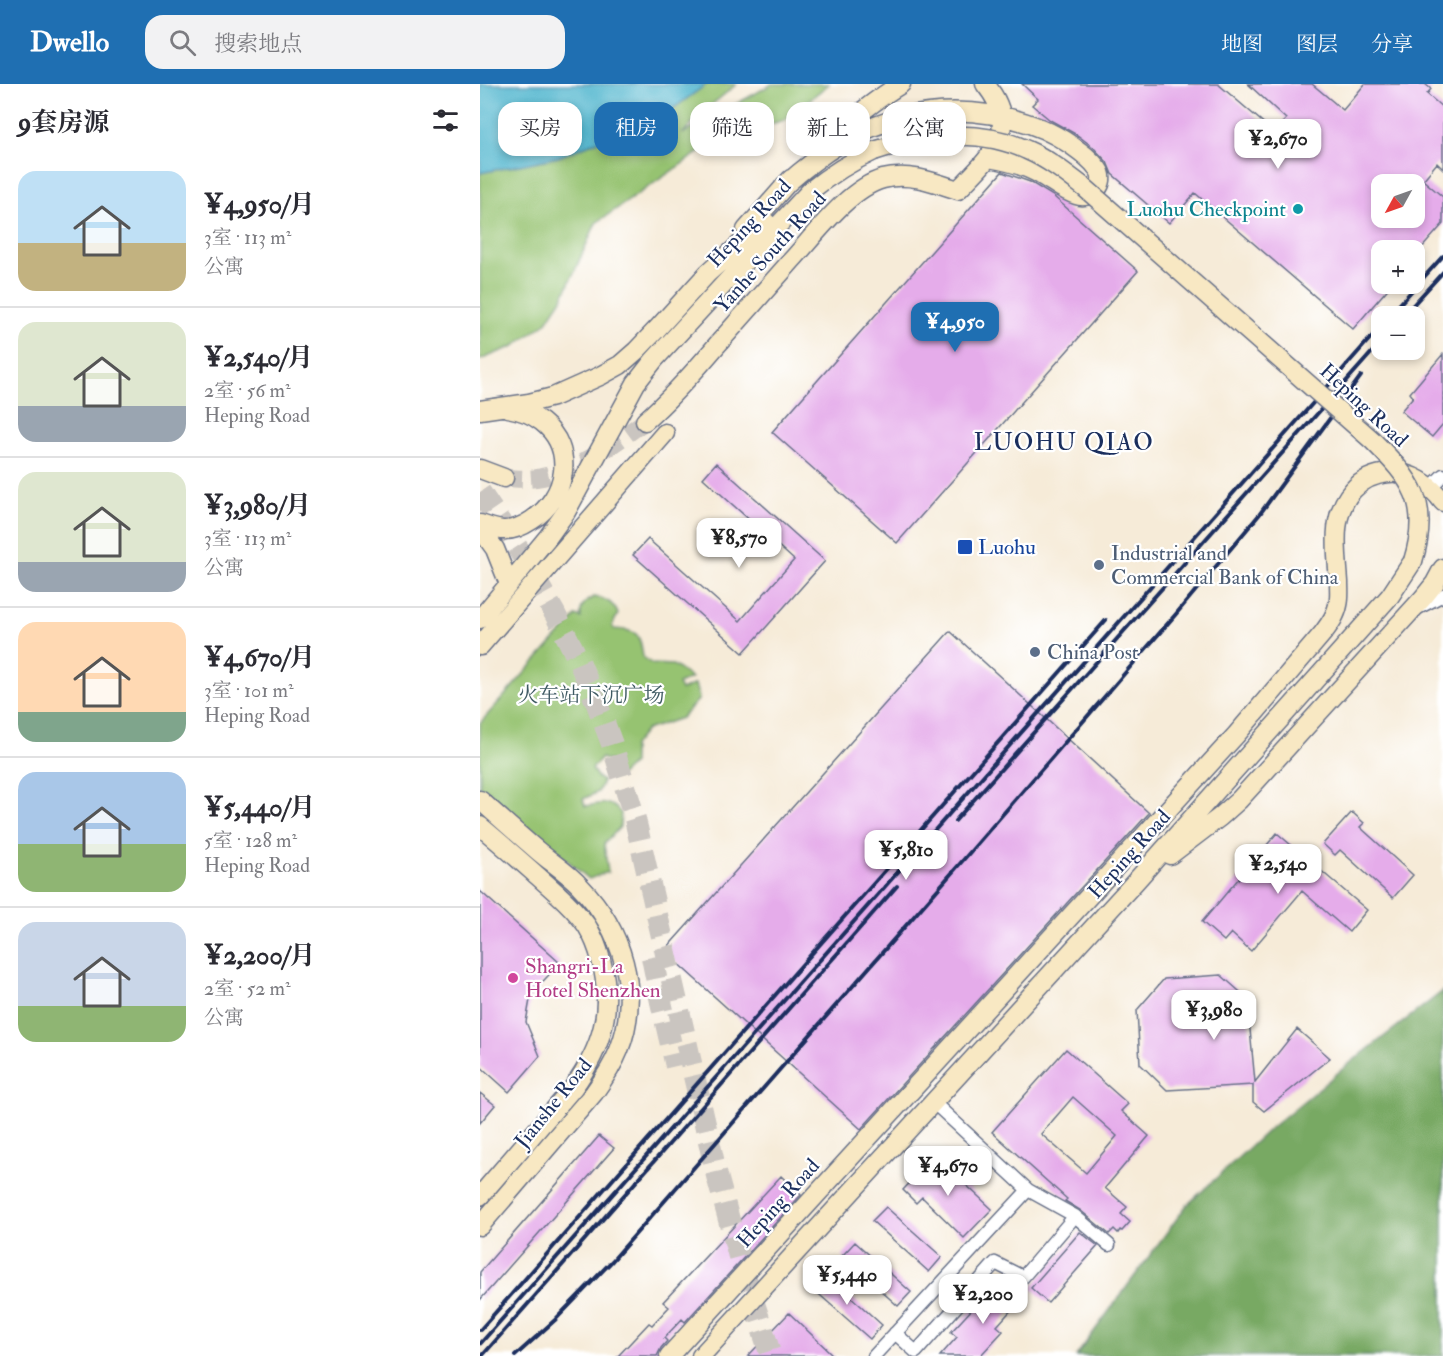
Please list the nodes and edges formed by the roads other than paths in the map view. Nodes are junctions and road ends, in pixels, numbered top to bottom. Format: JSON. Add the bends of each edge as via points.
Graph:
{"nodes":[{"id":1,"x":901,"y":84,"type":"edge"},
{"id":2,"x":986,"y":84,"type":"edge"},
{"id":3,"x":1002,"y":117,"type":"junction"},
{"id":4,"x":989,"y":158,"type":"junction"},
{"id":5,"x":784,"y":186,"type":"junction"},
{"id":6,"x":810,"y":191,"type":"junction"},
{"id":7,"x":708,"y":273,"type":"junction"},
{"id":8,"x":636,"y":383,"type":"junction"},
{"id":9,"x":505,"y":407,"type":"junction"},
{"id":10,"x":480,"y":410,"type":"edge"},
{"id":11,"x":645,"y":421,"type":"tunnel mouth"},
{"id":12,"x":665,"y":433,"type":"dead end"},
{"id":13,"x":1437,"y":482,"type":"edge"},
{"id":14,"x":1443,"y":502,"type":"edge"},
{"id":15,"x":480,"y":524,"type":"edge"},
{"id":16,"x":480,"y":528,"type":"edge"},
{"id":17,"x":1443,"y":568,"type":"edge"},
{"id":18,"x":509,"y":584,"type":"junction"},
{"id":19,"x":1443,"y":595,"type":"edge"},
{"id":20,"x":1409,"y":613,"type":"junction"},
{"id":21,"x":480,"y":619,"type":"edge"},
{"id":22,"x":480,"y":646,"type":"edge"},
{"id":23,"x":480,"y":800,"type":"edge"},
{"id":24,"x":481,"y":828,"type":"edge"},
{"id":25,"x":1135,"y":882,"type":"junction"},
{"id":26,"x":933,"y":1102,"type":"junction"},
{"id":27,"x":1028,"y":1190,"type":"junction"},
{"id":28,"x":480,"y":1196,"type":"edge"},
{"id":29,"x":1075,"y":1216,"type":"junction"},
{"id":30,"x":480,"y":1226,"type":"edge"},
{"id":31,"x":1109,"y":1245,"type":"dead end"},
{"id":32,"x":895,"y":1333,"type":"junction"},
{"id":33,"x":669,"y":1356,"type":"edge"},
{"id":34,"x":701,"y":1356,"type":"edge"},
{"id":35,"x":874,"y":1356,"type":"edge"}],
"edges":[{"from":1,"to":5,"type":"main road","via":[[845,124]]},
{"from":2,"to":3,"type":"main road"},
{"from":3,"to":4,"type":"main road","via":[[999,140]]},
{"from":3,"to":4,"type":"main road","via":[[1062,138],[1089,159],[1101,173],[1101,180],[1095,191],[1075,195],[1023,166]]},
{"from":3,"to":5,"type":"main road","via":[[934,113],[885,122],[836,145]]},
{"from":4,"to":11,"type":"main road","name":"Yanhe South Road","via":[[958,190],[929,180],[899,176],[883,178],[858,191]]},
{"from":5,"to":7,"type":"main road"},
{"from":6,"to":7,"type":"main road"},
{"from":6,"to":8,"type":"main road","name":"Heping Road"},
{"from":6,"to":25,"type":"main road","name":"Heping Road","bridge":true,"via":[[874,151],[917,139],[978,137],[1026,149],[1094,195],[1372,440],[1417,497],[1418,546],[1390,596]]},
{"from":7,"to":8,"type":"main road"},
{"from":7,"to":9,"type":"main road","name":"Yanhe South Road","via":[[620,365],[553,397]]},
{"from":8,"to":18,"type":"main road","name":"Heping Road","via":[[567,512]]},
{"from":9,"to":10,"type":"main road","name":"Yanhe South Road"},
{"from":9,"to":15,"type":"main road","via":[[534,416],[550,430],[562,452],[563,477],[550,503],[523,526],[503,530]]},
{"from":12,"to":22,"type":"main road"},
{"from":13,"to":14,"type":"main road","name":"Heping Road"},
{"from":13,"to":33,"type":"main road","name":"Heping Road","via":[[1389,473],[1367,479],[1350,493],[1337,520],[1339,597],[1335,615],[1323,633],[1236,735]]},
{"from":16,"to":18,"type":"main road","via":[[495,549]]},
{"from":17,"to":20,"type":"main road"},
{"from":18,"to":21,"type":"main road","name":"Heping Road"},
{"from":19,"to":20,"type":"street"},
{"from":20,"to":25,"type":"main road","via":[[1239,800]]},
{"from":23,"to":30,"type":"main road","name":"Jianshe Road","via":[[595,903],[624,957],[629,1005],[624,1037],[606,1076]]},
{"from":24,"to":28,"type":"main road","name":"Jianshe Road","via":[[557,893],[588,928],[605,977],[606,1005],[596,1051],[584,1074]]},
{"from":25,"to":26,"type":"main road","name":"Heping Road"},
{"from":26,"to":27,"type":"street"},
{"from":26,"to":34,"type":"main road","name":"Heping Road"},
{"from":27,"to":29,"type":"street"},
{"from":27,"to":32,"type":"street"},
{"from":29,"to":31,"type":"street"},
{"from":29,"to":32,"type":"street","via":[[1023,1277],[995,1263],[916,1353]]},
{"from":32,"to":35,"type":"street"}]}
